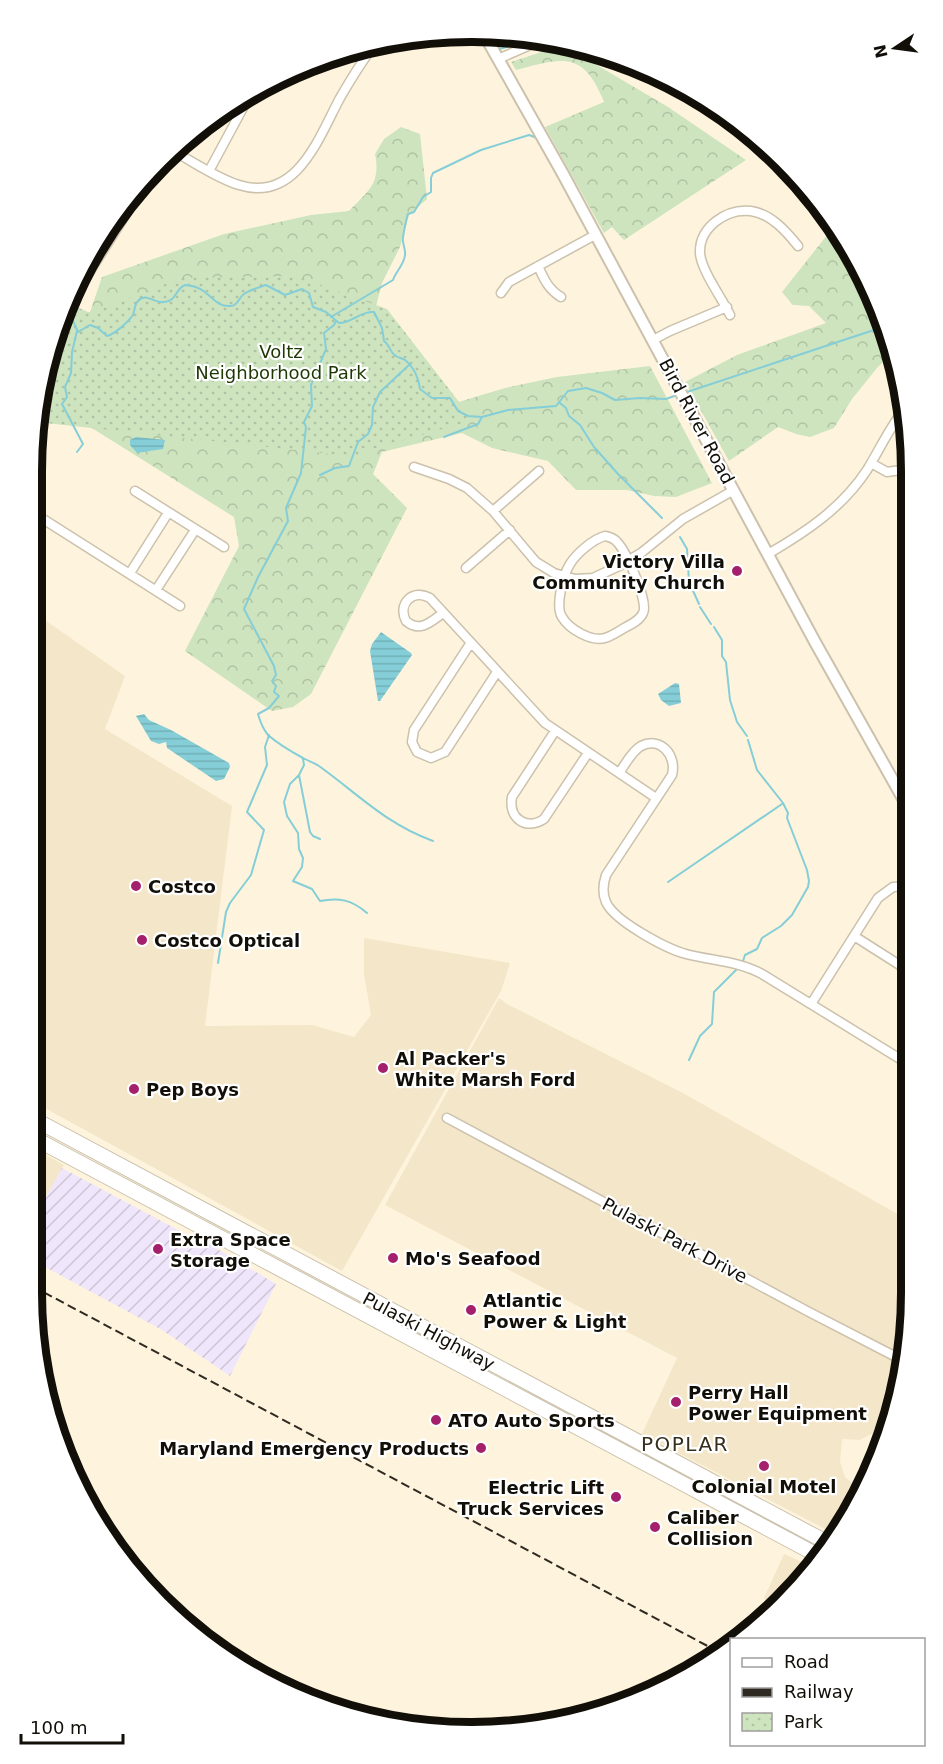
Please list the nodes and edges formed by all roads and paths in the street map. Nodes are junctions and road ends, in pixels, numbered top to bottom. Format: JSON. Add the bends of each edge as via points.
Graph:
{"nodes":[{"id":1,"x":489,"y":43,"type":"edge"},
{"id":2,"x":528,"y":46,"type":"edge"},
{"id":3,"x":367,"y":55,"type":"edge"},
{"id":4,"x":498,"y":59,"type":"junction"},
{"id":5,"x":243,"y":108,"type":"edge"},
{"id":6,"x":181,"y":156,"type":"edge"},
{"id":7,"x":209,"y":171,"type":"junction"},
{"id":8,"x":595,"y":234,"type":"junction"},
{"id":9,"x":798,"y":246,"type":"dead end"},
{"id":10,"x":538,"y":266,"type":"junction"},
{"id":11,"x":501,"y":293,"type":"dead end"},
{"id":12,"x":561,"y":297,"type":"dead end"},
{"id":13,"x":653,"y":340,"type":"junction"},
{"id":14,"x":898,"y":420,"type":"edge"},
{"id":15,"x":871,"y":463,"type":"junction"},
{"id":16,"x":414,"y":467,"type":"dead end"},
{"id":17,"x":901,"y":470,"type":"edge"},
{"id":18,"x":539,"y":471,"type":"dead end"},
{"id":19,"x":734,"y":490,"type":"junction"},
{"id":20,"x":135,"y":491,"type":"dead end"},
{"id":21,"x":493,"y":511,"type":"junction"},
{"id":22,"x":168,"y":513,"type":"junction"},
{"id":23,"x":42,"y":518,"type":"edge"},
{"id":24,"x":195,"y":530,"type":"junction"},
{"id":25,"x":510,"y":530,"type":"junction"},
{"id":26,"x":224,"y":547,"type":"dead end"},
{"id":27,"x":768,"y":554,"type":"junction"},
{"id":28,"x":627,"y":561,"type":"junction"},
{"id":29,"x":466,"y":568,"type":"dead end"},
{"id":30,"x":130,"y":573,"type":"junction"},
{"id":31,"x":565,"y":577,"type":"junction"},
{"id":32,"x":156,"y":590,"type":"junction"},
{"id":33,"x":180,"y":606,"type":"dead end"},
{"id":34,"x":443,"y":613,"type":"junction"},
{"id":35,"x":470,"y":644,"type":"junction"},
{"id":36,"x":497,"y":672,"type":"junction"},
{"id":37,"x":555,"y":731,"type":"junction"},
{"id":38,"x":588,"y":753,"type":"junction"},
{"id":39,"x":619,"y":773,"type":"junction"},
{"id":40,"x":901,"y":795,"type":"edge"},
{"id":41,"x":656,"y":798,"type":"junction"},
{"id":42,"x":901,"y":886,"type":"edge"},
{"id":43,"x":854,"y":936,"type":"junction"},
{"id":44,"x":901,"y":966,"type":"edge"},
{"id":45,"x":811,"y":1004,"type":"junction"},
{"id":46,"x":901,"y":1059,"type":"edge"},
{"id":47,"x":447,"y":1118,"type":"dead end"},
{"id":48,"x":42,"y":1123,"type":"edge"},
{"id":49,"x":42,"y":1142,"type":"edge"},
{"id":50,"x":896,"y":1357,"type":"edge"},
{"id":51,"x":822,"y":1540,"type":"edge"},
{"id":52,"x":813,"y":1552,"type":"edge"}],
"edges":[{"from":1,"to":4,"type":"street","name":"Bird River Road"},
{"from":2,"to":4,"type":"street"},
{"from":3,"to":7,"type":"street","via":[[311,152],[291,177],[272,185],[247,188]]},
{"from":4,"to":8,"type":"street","name":"Bird River Road"},
{"from":5,"to":7,"type":"street"},
{"from":6,"to":7,"type":"street"},
{"from":8,"to":10,"type":"street"},
{"from":8,"to":13,"type":"street","name":"Bird River Road"},
{"from":9,"to":13,"type":"street","via":[[785,228],[761,214],[750,211],[725,216],[710,226],[700,252],[729,311]]},
{"from":10,"to":11,"type":"street","via":[[508,282]]},
{"from":10,"to":12,"type":"street","via":[[552,291]]},
{"from":13,"to":19,"type":"street","name":"Bird River Road"},
{"from":14,"to":15,"type":"street"},
{"from":15,"to":17,"type":"street","via":[[887,472]]},
{"from":15,"to":27,"type":"street","via":[[819,522]]},
{"from":16,"to":21,"type":"street","via":[[459,483]]},
{"from":18,"to":21,"type":"street"},
{"from":19,"to":27,"type":"street","name":"Bird River Road"},
{"from":19,"to":28,"type":"street","via":[[683,519]]},
{"from":20,"to":22,"type":"street"},
{"from":21,"to":25,"type":"street"},
{"from":22,"to":24,"type":"street"},
{"from":22,"to":30,"type":"street"},
{"from":23,"to":30,"type":"street"},
{"from":24,"to":26,"type":"street"},
{"from":24,"to":32,"type":"street"},
{"from":25,"to":29,"type":"street"},
{"from":25,"to":31,"type":"street","via":[[536,562]]},
{"from":27,"to":40,"type":"street","name":"Bird River Road"},
{"from":28,"to":31,"type":"street","via":[[586,580]]},
{"from":28,"to":31,"type":"street","via":[[616,540],[600,537],[573,560]]},
{"from":28,"to":31,"type":"street","via":[[643,597],[644,612],[606,638],[587,635],[564,620],[558,603]]},
{"from":30,"to":32,"type":"street"},
{"from":32,"to":33,"type":"street"},
{"from":34,"to":34,"type":"street","via":[[421,594],[409,598],[403,609],[406,621],[417,627]]},
{"from":34,"to":35,"type":"street"},
{"from":35,"to":36,"type":"street"},
{"from":35,"to":36,"type":"street","via":[[414,730],[412,742],[417,752],[431,758],[445,752]]},
{"from":36,"to":37,"type":"street"},
{"from":37,"to":38,"type":"street"},
{"from":37,"to":38,"type":"street","via":[[512,797],[512,810],[519,821],[532,824],[544,819]]},
{"from":38,"to":39,"type":"street"},
{"from":39,"to":41,"type":"street"},
{"from":39,"to":41,"type":"street","via":[[640,747],[663,747],[671,757],[673,769]]},
{"from":41,"to":45,"type":"street","via":[[606,874],[603,893],[610,910],[666,947],[749,967]]},
{"from":42,"to":43,"type":"street","via":[[881,895]]},
{"from":43,"to":44,"type":"street"},
{"from":43,"to":45,"type":"street"},
{"from":45,"to":46,"type":"street"},
{"from":47,"to":50,"type":"street","name":"Pulaski Park Drive"},
{"from":48,"to":51,"type":"highway","name":"Pulaski Highway"},
{"from":49,"to":52,"type":"highway","name":"Pulaski Highway"}]}
